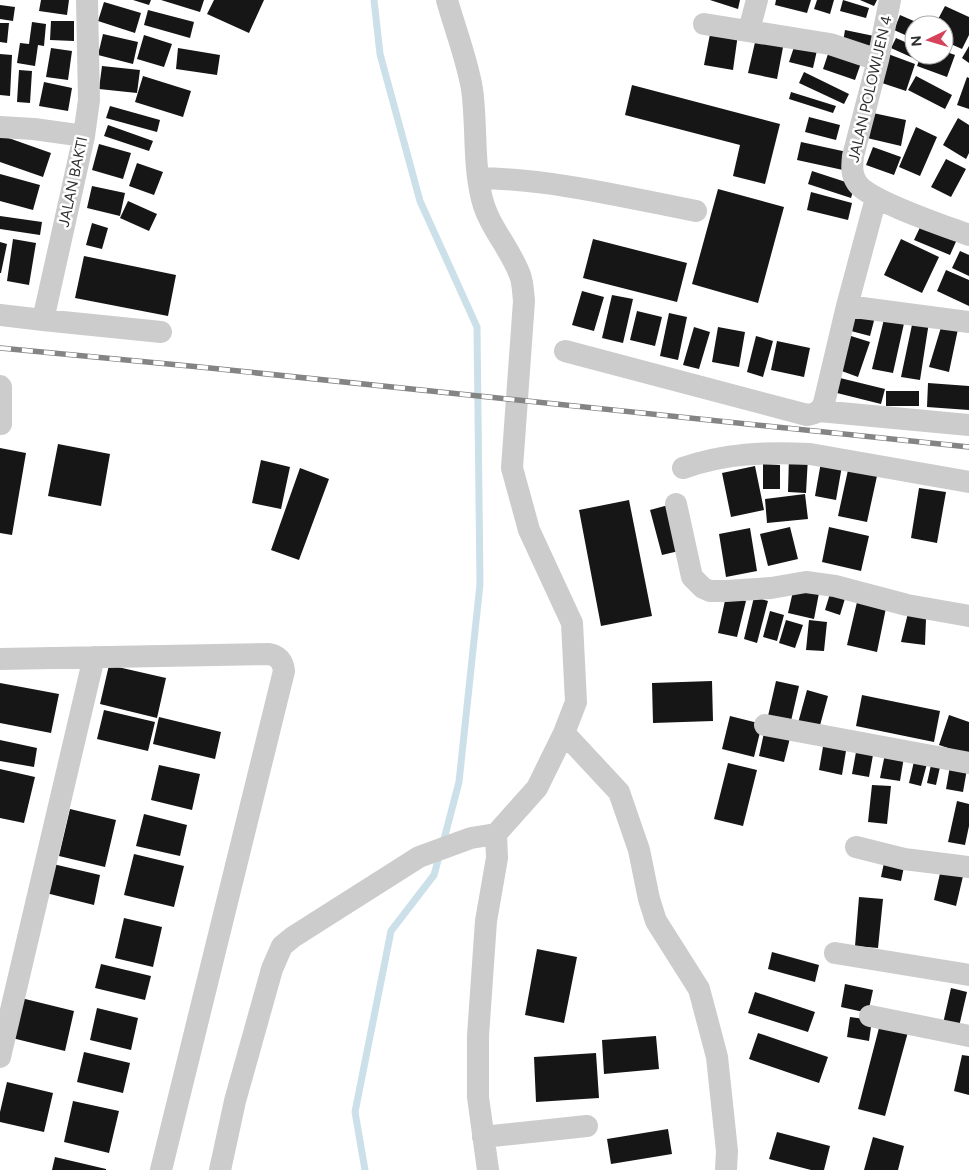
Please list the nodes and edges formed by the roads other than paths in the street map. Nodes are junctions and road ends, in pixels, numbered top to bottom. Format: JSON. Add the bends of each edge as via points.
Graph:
{"nodes":[{"id":1,"x":87,"y":0,"type":"edge"},
{"id":2,"x":447,"y":0,"type":"edge"},
{"id":3,"x":757,"y":0,"type":"edge"},
{"id":4,"x":890,"y":0,"type":"edge"},
{"id":5,"x":704,"y":24,"type":"dead end"},
{"id":6,"x":749,"y":30,"type":"junction"},
{"id":7,"x":878,"y":60,"type":"junction"},
{"id":8,"x":0,"y":127,"type":"edge"},
{"id":9,"x":84,"y":136,"type":"junction"},
{"id":10,"x":478,"y":178,"type":"junction"},
{"id":11,"x":876,"y":198,"type":"junction"},
{"id":12,"x":696,"y":211,"type":"dead end"},
{"id":13,"x":969,"y":235,"type":"edge"},
{"id":14,"x":846,"y":306,"type":"junction"},
{"id":15,"x":0,"y":315,"type":"edge"},
{"id":16,"x":43,"y":320,"type":"junction"},
{"id":17,"x":969,"y":322,"type":"edge"},
{"id":18,"x":161,"y":332,"type":"dead end"},
{"id":19,"x":565,"y":351,"type":"dead end"},
{"id":20,"x":0,"y":386,"type":"edge"},
{"id":21,"x":819,"y":411,"type":"junction"},
{"id":22,"x":1,"y":424,"type":"edge"},
{"id":23,"x":969,"y":425,"type":"edge"},
{"id":24,"x":683,"y":468,"type":"dead end"},
{"id":25,"x":969,"y":482,"type":"edge"},
{"id":26,"x":676,"y":504,"type":"dead end"},
{"id":27,"x":969,"y":616,"type":"edge"},
{"id":28,"x":94,"y":657,"type":"junction"},
{"id":29,"x":0,"y":659,"type":"edge"},
{"id":30,"x":765,"y":725,"type":"dead end"},
{"id":31,"x":564,"y":733,"type":"junction"},
{"id":32,"x":969,"y":763,"type":"edge"},
{"id":33,"x":496,"y":834,"type":"junction"},
{"id":34,"x":856,"y":847,"type":"dead end"},
{"id":35,"x":969,"y":867,"type":"edge"},
{"id":36,"x":835,"y":953,"type":"dead end"},
{"id":37,"x":969,"y":975,"type":"edge"},
{"id":38,"x":870,"y":1016,"type":"dead end"},
{"id":39,"x":969,"y":1036,"type":"edge"},
{"id":40,"x":0,"y":1057,"type":"edge"},
{"id":41,"x":587,"y":1126,"type":"dead end"},
{"id":42,"x":483,"y":1137,"type":"junction"},
{"id":43,"x":161,"y":1170,"type":"edge"},
{"id":44,"x":220,"y":1170,"type":"edge"},
{"id":45,"x":488,"y":1170,"type":"edge"},
{"id":46,"x":726,"y":1170,"type":"edge"}],
"edges":[{"from":1,"to":9,"type":"street","name":"JALAN BAKTI","via":[[89,100]]},
{"from":2,"to":10,"type":"street","via":[[472,89]]},
{"from":3,"to":6,"type":"street"},
{"from":4,"to":7,"type":"street","name":"JALAN POLOWIJEN 4"},
{"from":5,"to":6,"type":"street"},
{"from":6,"to":7,"type":"street","via":[[830,44]]},
{"from":7,"to":11,"type":"street","name":"JALAN POLOWIJEN 4","via":[[852,164],[857,183]]},
{"from":8,"to":9,"type":"street"},
{"from":9,"to":16,"type":"street","name":"JALAN BAKTI"},
{"from":10,"to":12,"type":"street","via":[[558,184]]},
{"from":10,"to":31,"type":"street","via":[[491,224],[516,265],[523,289],[512,468],[529,530],[572,623],[576,702]]},
{"from":11,"to":13,"type":"street","name":"JALAN POLOWIJEN 4"},
{"from":11,"to":14,"type":"street"},
{"from":14,"to":17,"type":"street"},
{"from":14,"to":21,"type":"street","via":[[824,403]]},
{"from":15,"to":16,"type":"street"},
{"from":16,"to":18,"type":"street"},
{"from":19,"to":21,"type":"street","via":[[808,415]]},
{"from":20,"to":22,"type":"street"},
{"from":21,"to":23,"type":"street"},
{"from":24,"to":25,"type":"street","via":[[731,455],[792,453]]},
{"from":26,"to":27,"type":"street","via":[[692,578],[710,591],[771,588],[806,582]]},
{"from":28,"to":29,"type":"street"},
{"from":28,"to":40,"type":"street"},
{"from":28,"to":43,"type":"street","via":[[270,654],[280,659],[284,669]]},
{"from":30,"to":32,"type":"street"},
{"from":31,"to":33,"type":"street","via":[[537,788]]},
{"from":31,"to":46,"type":"street","via":[[619,792],[639,850],[656,921],[699,989],[716,1057],[727,1151]]},
{"from":33,"to":42,"type":"street","via":[[478,1036],[478,1097]]},
{"from":33,"to":44,"type":"street","via":[[471,838],[419,857],[282,946],[272,969],[238,1091]]},
{"from":34,"to":35,"type":"street","via":[[904,859]]},
{"from":36,"to":37,"type":"street"},
{"from":38,"to":39,"type":"street"},
{"from":41,"to":42,"type":"street"},
{"from":42,"to":45,"type":"street"}]}
